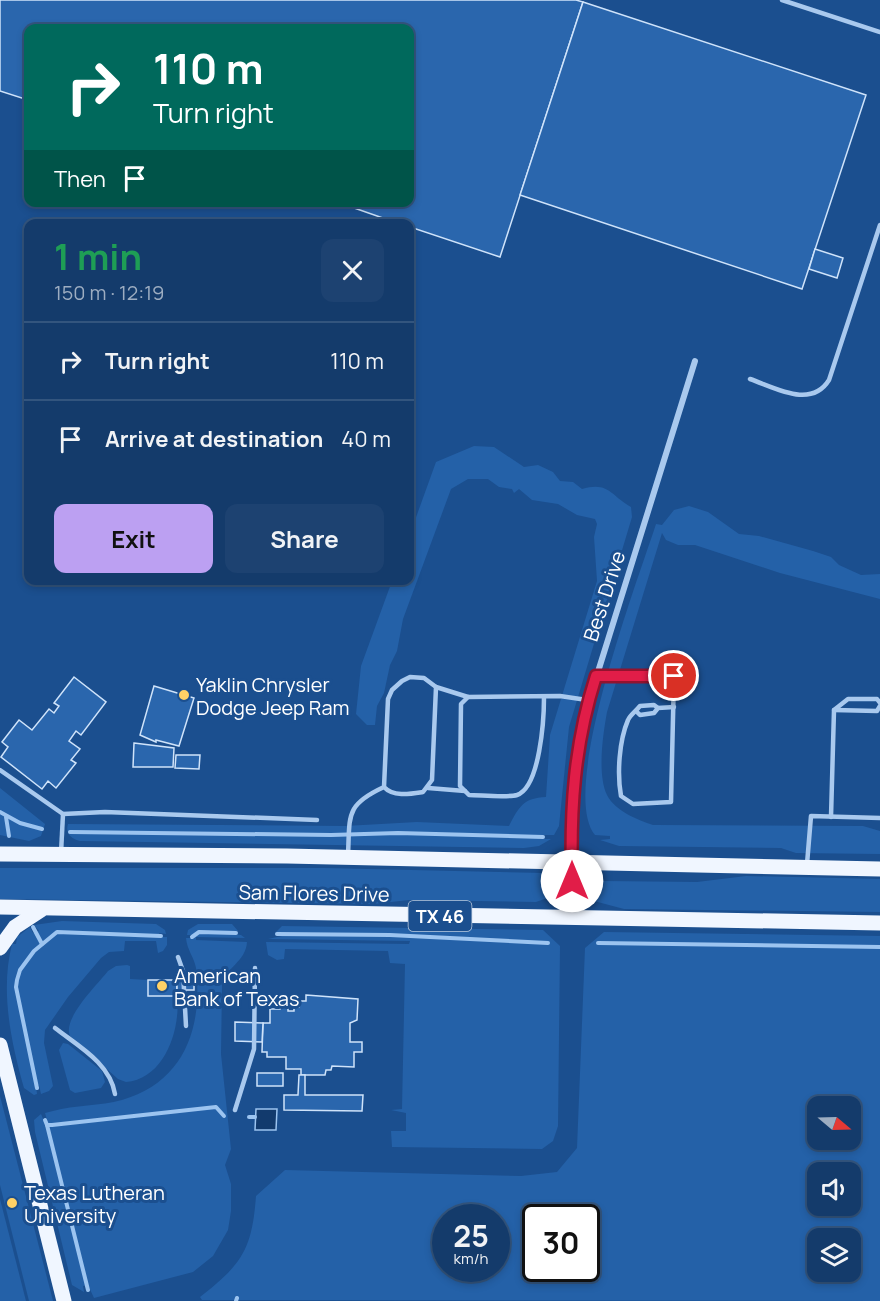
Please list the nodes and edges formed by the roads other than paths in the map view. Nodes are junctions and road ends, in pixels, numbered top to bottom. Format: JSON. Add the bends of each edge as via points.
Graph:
{"nodes":[{"id":1,"x":782,"y":0,"type":"edge"},
{"id":2,"x":880,"y":32,"type":"edge"},
{"id":3,"x":880,"y":225,"type":"edge"},
{"id":4,"x":695,"y":361,"type":"dead end"},
{"id":5,"x":750,"y":379,"type":"dead end"},
{"id":6,"x":596,"y":676,"type":"junction"},
{"id":7,"x":674,"y":676,"type":"junction"},
{"id":8,"x":693,"y":676,"type":"dead end"},
{"id":9,"x":436,"y":687,"type":"junction"},
{"id":10,"x":468,"y":697,"type":"junction"},
{"id":11,"x":544,"y":697,"type":"junction"},
{"id":12,"x":587,"y":700,"type":"junction"},
{"id":13,"x":880,"y":705,"type":"edge"},
{"id":14,"x":674,"y":707,"type":"junction"},
{"id":15,"x":658,"y":708,"type":"junction"},
{"id":16,"x":834,"y":710,"type":"junction"},
{"id":17,"x":636,"y":711,"type":"junction"},
{"id":18,"x":0,"y":770,"type":"edge"},
{"id":19,"x":384,"y":787,"type":"junction"},
{"id":20,"x":428,"y":788,"type":"junction"},
{"id":21,"x":465,"y":791,"type":"junction"},
{"id":22,"x":63,"y":814,"type":"junction"},
{"id":23,"x":831,"y":817,"type":"junction"},
{"id":24,"x":880,"y":818,"type":"edge"},
{"id":25,"x":317,"y":819,"type":"dead end"},
{"id":26,"x":0,"y":844,"type":"edge"},
{"id":27,"x":0,"y":854,"type":"edge"},
{"id":28,"x":26,"y":854,"type":"junction"},
{"id":29,"x":61,"y":855,"type":"junction"},
{"id":30,"x":348,"y":858,"type":"junction"},
{"id":31,"x":571,"y":863,"type":"junction"},
{"id":32,"x":807,"y":867,"type":"junction"},
{"id":33,"x":880,"y":869,"type":"edge"},
{"id":34,"x":0,"y":907,"type":"edge"},
{"id":35,"x":51,"y":908,"type":"junction"},
{"id":36,"x":572,"y":918,"type":"junction"},
{"id":37,"x":880,"y":923,"type":"edge"},
{"id":38,"x":0,"y":948,"type":"edge"},
{"id":39,"x":178,"y":957,"type":"dead end"},
{"id":40,"x":255,"y":968,"type":"dead end"},
{"id":41,"x":186,"y":1026,"type":"dead end"},
{"id":42,"x":55,"y":1028,"type":"dead end"},
{"id":43,"x":0,"y":1045,"type":"edge"},
{"id":44,"x":115,"y":1094,"type":"dead end"},
{"id":45,"x":235,"y":1110,"type":"dead end"},
{"id":46,"x":64,"y":1301,"type":"edge"}],
"edges":[{"from":1,"to":2,"type":"lane"},
{"from":3,"to":5,"type":"lane","via":[[823,390],[804,397]]},
{"from":4,"to":6,"type":"street","name":"Best Drive"},
{"from":6,"to":7,"type":"lane"},
{"from":6,"to":12,"type":"street","name":"Best Drive"},
{"from":7,"to":8,"type":"lane"},
{"from":7,"to":14,"type":"lane"},
{"from":9,"to":10,"type":"lane"},
{"from":9,"to":19,"type":"lane","via":[[424,678],[411,677],[392,690],[388,699]]},
{"from":9,"to":20,"type":"lane","via":[[434,772]]},
{"from":10,"to":11,"type":"lane"},
{"from":10,"to":21,"type":"lane","via":[[461,704],[460,786]]},
{"from":11,"to":12,"type":"lane"},
{"from":11,"to":21,"type":"lane","via":[[543,725],[528,786],[516,795],[469,795]]},
{"from":12,"to":31,"type":"street","name":"Best Drive","via":[[574,764]]},
{"from":13,"to":16,"type":"lane","via":[[877,711]]},
{"from":13,"to":16,"type":"lane","via":[[877,699],[848,699]]},
{"from":14,"to":15,"type":"lane"},
{"from":14,"to":17,"type":"lane","via":[[671,802],[633,804],[621,796],[621,749],[628,719]]},
{"from":15,"to":17,"type":"lane","via":[[640,706]]},
{"from":15,"to":17,"type":"lane","via":[[654,713],[640,715]]},
{"from":16,"to":23,"type":"lane"},
{"from":18,"to":22,"type":"lane"},
{"from":19,"to":20,"type":"lane","via":[[389,792],[404,794]]},
{"from":19,"to":30,"type":"lane","via":[[361,798],[354,808]]},
{"from":20,"to":21,"type":"lane"},
{"from":22,"to":25,"type":"lane"},
{"from":22,"to":29,"type":"lane"},
{"from":23,"to":24,"type":"lane"},
{"from":23,"to":32,"type":"lane","via":[[811,816]]},
{"from":26,"to":28,"type":"main road"},
{"from":27,"to":28,"type":"main road","name":"Sam Flores Drive"},
{"from":28,"to":29,"type":"main road","name":"Sam Flores Drive"},
{"from":29,"to":30,"type":"main road","name":"Sam Flores Drive"},
{"from":30,"to":31,"type":"main road","name":"Sam Flores Drive"},
{"from":31,"to":32,"type":"main road","name":"Sam Flores Drive"},
{"from":31,"to":36,"type":"street","name":"Best Drive"},
{"from":32,"to":33,"type":"main road","name":"Sam Flores Drive"},
{"from":34,"to":35,"type":"main road","name":"Sam Flores Drive","number":"TX 46"},
{"from":35,"to":36,"type":"main road","name":"Sam Flores Drive","number":"TX 46"},
{"from":35,"to":38,"type":"main road","via":[[23,919]]},
{"from":36,"to":37,"type":"main road","name":"Sam Flores Drive","number":"TX 46"},
{"from":39,"to":41,"type":"lane","via":[[183,970]]},
{"from":40,"to":45,"type":"lane","via":[[254,1049]]},
{"from":42,"to":44,"type":"lane","via":[[104,1068]]},
{"from":43,"to":46,"type":"main road"}]}
